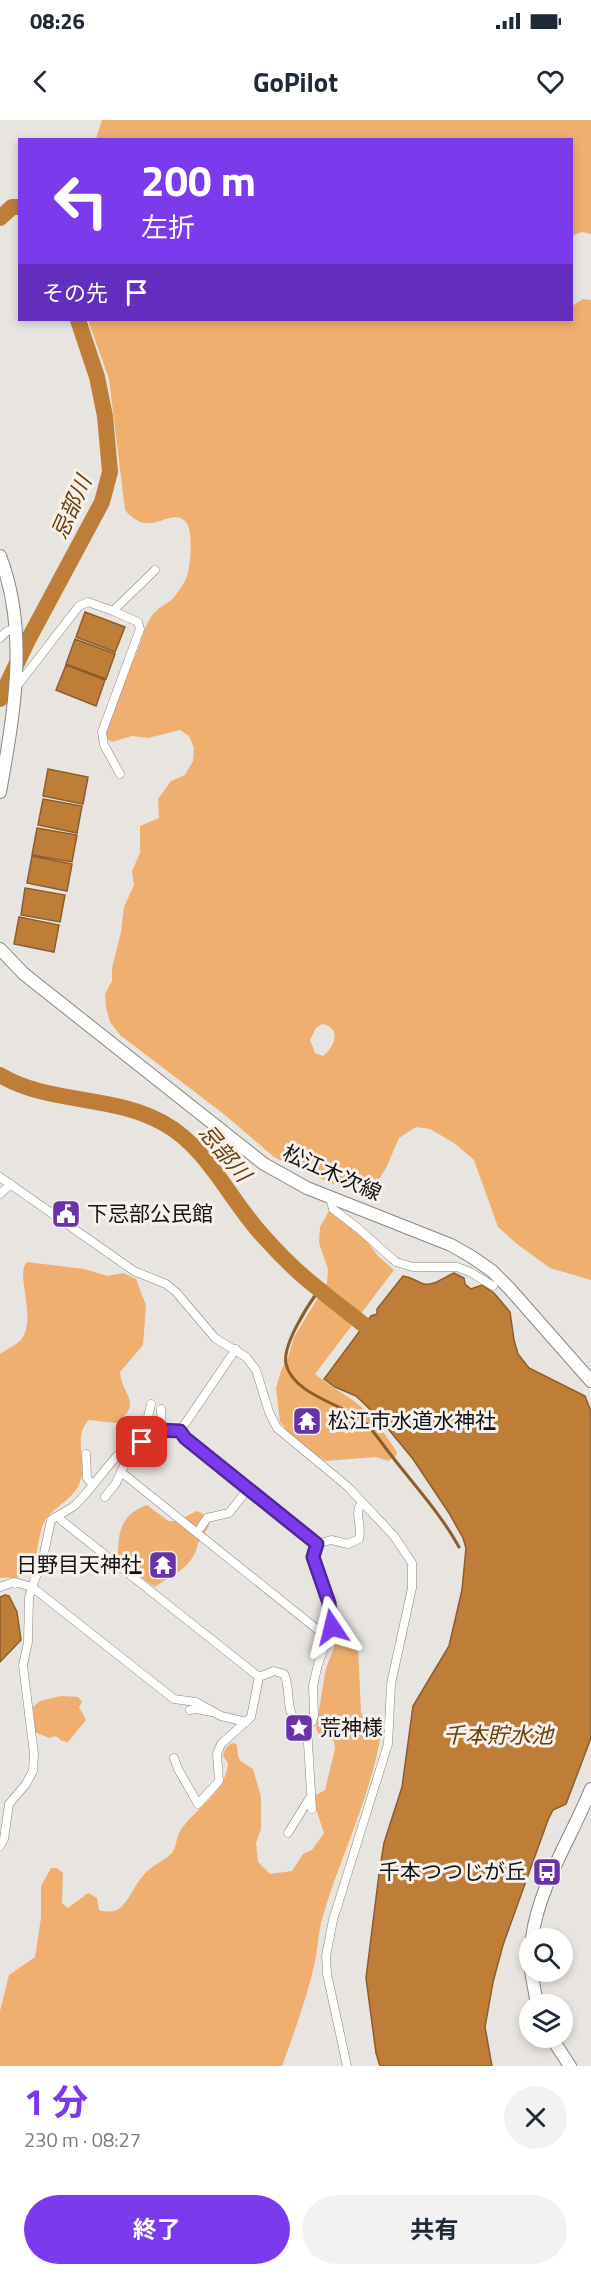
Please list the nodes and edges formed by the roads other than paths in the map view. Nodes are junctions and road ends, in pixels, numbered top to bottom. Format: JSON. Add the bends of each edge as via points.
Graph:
{"nodes":[{"id":1,"x":0,"y":556,"type":"edge"},
{"id":2,"x":155,"y":570,"type":"dead end"},
{"id":3,"x":113,"y":611,"type":"junction"},
{"id":4,"x":16,"y":634,"type":"junction"},
{"id":5,"x":0,"y":638,"type":"edge"},
{"id":6,"x":16,"y":681,"type":"junction"},
{"id":7,"x":120,"y":774,"type":"dead end"},
{"id":8,"x":0,"y":792,"type":"edge"},
{"id":9,"x":0,"y":949,"type":"edge"},
{"id":10,"x":0,"y":1177,"type":"edge"},
{"id":11,"x":11,"y":1184,"type":"junction"},
{"id":12,"x":0,"y":1194,"type":"edge"},
{"id":13,"x":330,"y":1198,"type":"junction"},
{"id":14,"x":493,"y":1286,"type":"dead end"},
{"id":15,"x":236,"y":1349,"type":"junction"},
{"id":16,"x":591,"y":1381,"type":"edge"},
{"id":17,"x":151,"y":1404,"type":"dead end"},
{"id":18,"x":161,"y":1409,"type":"dead end"},
{"id":19,"x":162,"y":1430,"type":"junction"},
{"id":20,"x":180,"y":1431,"type":"junction"},
{"id":21,"x":145,"y":1436,"type":"junction"},
{"id":22,"x":86,"y":1454,"type":"dead end"},
{"id":23,"x":121,"y":1472,"type":"junction"},
{"id":24,"x":93,"y":1485,"type":"junction"},
{"id":25,"x":248,"y":1489,"type":"junction"},
{"id":26,"x":105,"y":1497,"type":"dead end"},
{"id":27,"x":362,"y":1503,"type":"junction"},
{"id":28,"x":59,"y":1515,"type":"junction"},
{"id":29,"x":201,"y":1527,"type":"dead end"},
{"id":30,"x":317,"y":1544,"type":"junction"},
{"id":31,"x":0,"y":1587,"type":"edge"},
{"id":32,"x":32,"y":1587,"type":"junction"},
{"id":33,"x":328,"y":1638,"type":"junction"},
{"id":34,"x":259,"y":1677,"type":"junction"},
{"id":35,"x":190,"y":1710,"type":"dead end"},
{"id":36,"x":216,"y":1713,"type":"junction"},
{"id":37,"x":246,"y":1722,"type":"junction"},
{"id":38,"x":307,"y":1726,"type":"junction"},
{"id":39,"x":174,"y":1758,"type":"dead end"},
{"id":40,"x":591,"y":1790,"type":"edge"},
{"id":41,"x":311,"y":1795,"type":"junction"},
{"id":42,"x":312,"y":1809,"type":"dead end"},
{"id":43,"x":288,"y":1833,"type":"dead end"},
{"id":44,"x":0,"y":1846,"type":"edge"},
{"id":45,"x":534,"y":1928,"type":"edge"},
{"id":46,"x":558,"y":2048,"type":"edge"},
{"id":47,"x":347,"y":2066,"type":"edge"},
{"id":48,"x":570,"y":2066,"type":"edge"}],
"edges":[{"from":1,"to":4,"type":"main road","via":[[12,592]]},
{"from":2,"to":3,"type":"street"},
{"from":3,"to":6,"type":"street","via":[[88,602],[79,606]]},
{"from":3,"to":7,"type":"street","via":[[136,621],[140,629],[102,732],[104,745]]},
{"from":4,"to":5,"type":"street","via":[[7,631]]},
{"from":4,"to":6,"type":"main road"},
{"from":6,"to":8,"type":"main road"},
{"from":9,"to":13,"type":"main road","name":"松江木次線","via":[[24,974],[239,1145],[289,1179]]},
{"from":10,"to":11,"type":"street"},
{"from":11,"to":12,"type":"street"},
{"from":11,"to":15,"type":"street","via":[[134,1270],[166,1284],[215,1338]]},
{"from":13,"to":14,"type":"street","via":[[333,1209],[396,1262],[413,1267],[457,1267]]},
{"from":13,"to":16,"type":"main road","name":"松江木次線","via":[[451,1245],[480,1262],[509,1288]]},
{"from":15,"to":20,"type":"street"},
{"from":15,"to":27,"type":"street","via":[[256,1370],[277,1428],[339,1478]]},
{"from":17,"to":21,"type":"street"},
{"from":18,"to":19,"type":"street"},
{"from":19,"to":20,"type":"street"},
{"from":19,"to":21,"type":"street"},
{"from":20,"to":25,"type":"street"},
{"from":21,"to":23,"type":"street"},
{"from":21,"to":24,"type":"street","via":[[126,1446]]},
{"from":22,"to":24,"type":"street","via":[[87,1478]]},
{"from":23,"to":26,"type":"street"},
{"from":23,"to":33,"type":"street"},
{"from":24,"to":28,"type":"street","via":[[74,1507]]},
{"from":25,"to":29,"type":"street","via":[[229,1513],[207,1518]]},
{"from":25,"to":30,"type":"street"},
{"from":27,"to":30,"type":"street","via":[[358,1514],[359,1539],[348,1544],[331,1540]]},
{"from":27,"to":47,"type":"street","via":[[406,1552],[412,1563],[413,1579],[391,1684],[388,1744],[336,1911],[326,1956]]},
{"from":28,"to":32,"type":"street","via":[[49,1524],[43,1558]]},
{"from":28,"to":34,"type":"street"},
{"from":30,"to":33,"type":"street","via":[[313,1557],[332,1617]]},
{"from":31,"to":32,"type":"street","via":[[14,1582]]},
{"from":32,"to":36,"type":"street","via":[[174,1699],[196,1702]]},
{"from":32,"to":44,"type":"street","via":[[23,1665],[33,1771],[9,1804]]},
{"from":33,"to":38,"type":"street","via":[[313,1686],[314,1716]]},
{"from":34,"to":37,"type":"street","via":[[254,1706]]},
{"from":34,"to":38,"type":"street","via":[[274,1671],[284,1674],[293,1718]]},
{"from":35,"to":36,"type":"street"},
{"from":36,"to":37,"type":"street"},
{"from":37,"to":39,"type":"street","via":[[221,1744],[217,1754],[219,1781],[198,1804]]},
{"from":38,"to":41,"type":"street"},
{"from":40,"to":45,"type":"main road","via":[[547,1887]]},
{"from":41,"to":42,"type":"street"},
{"from":41,"to":43,"type":"street"},
{"from":46,"to":48,"type":"main road"}]}
